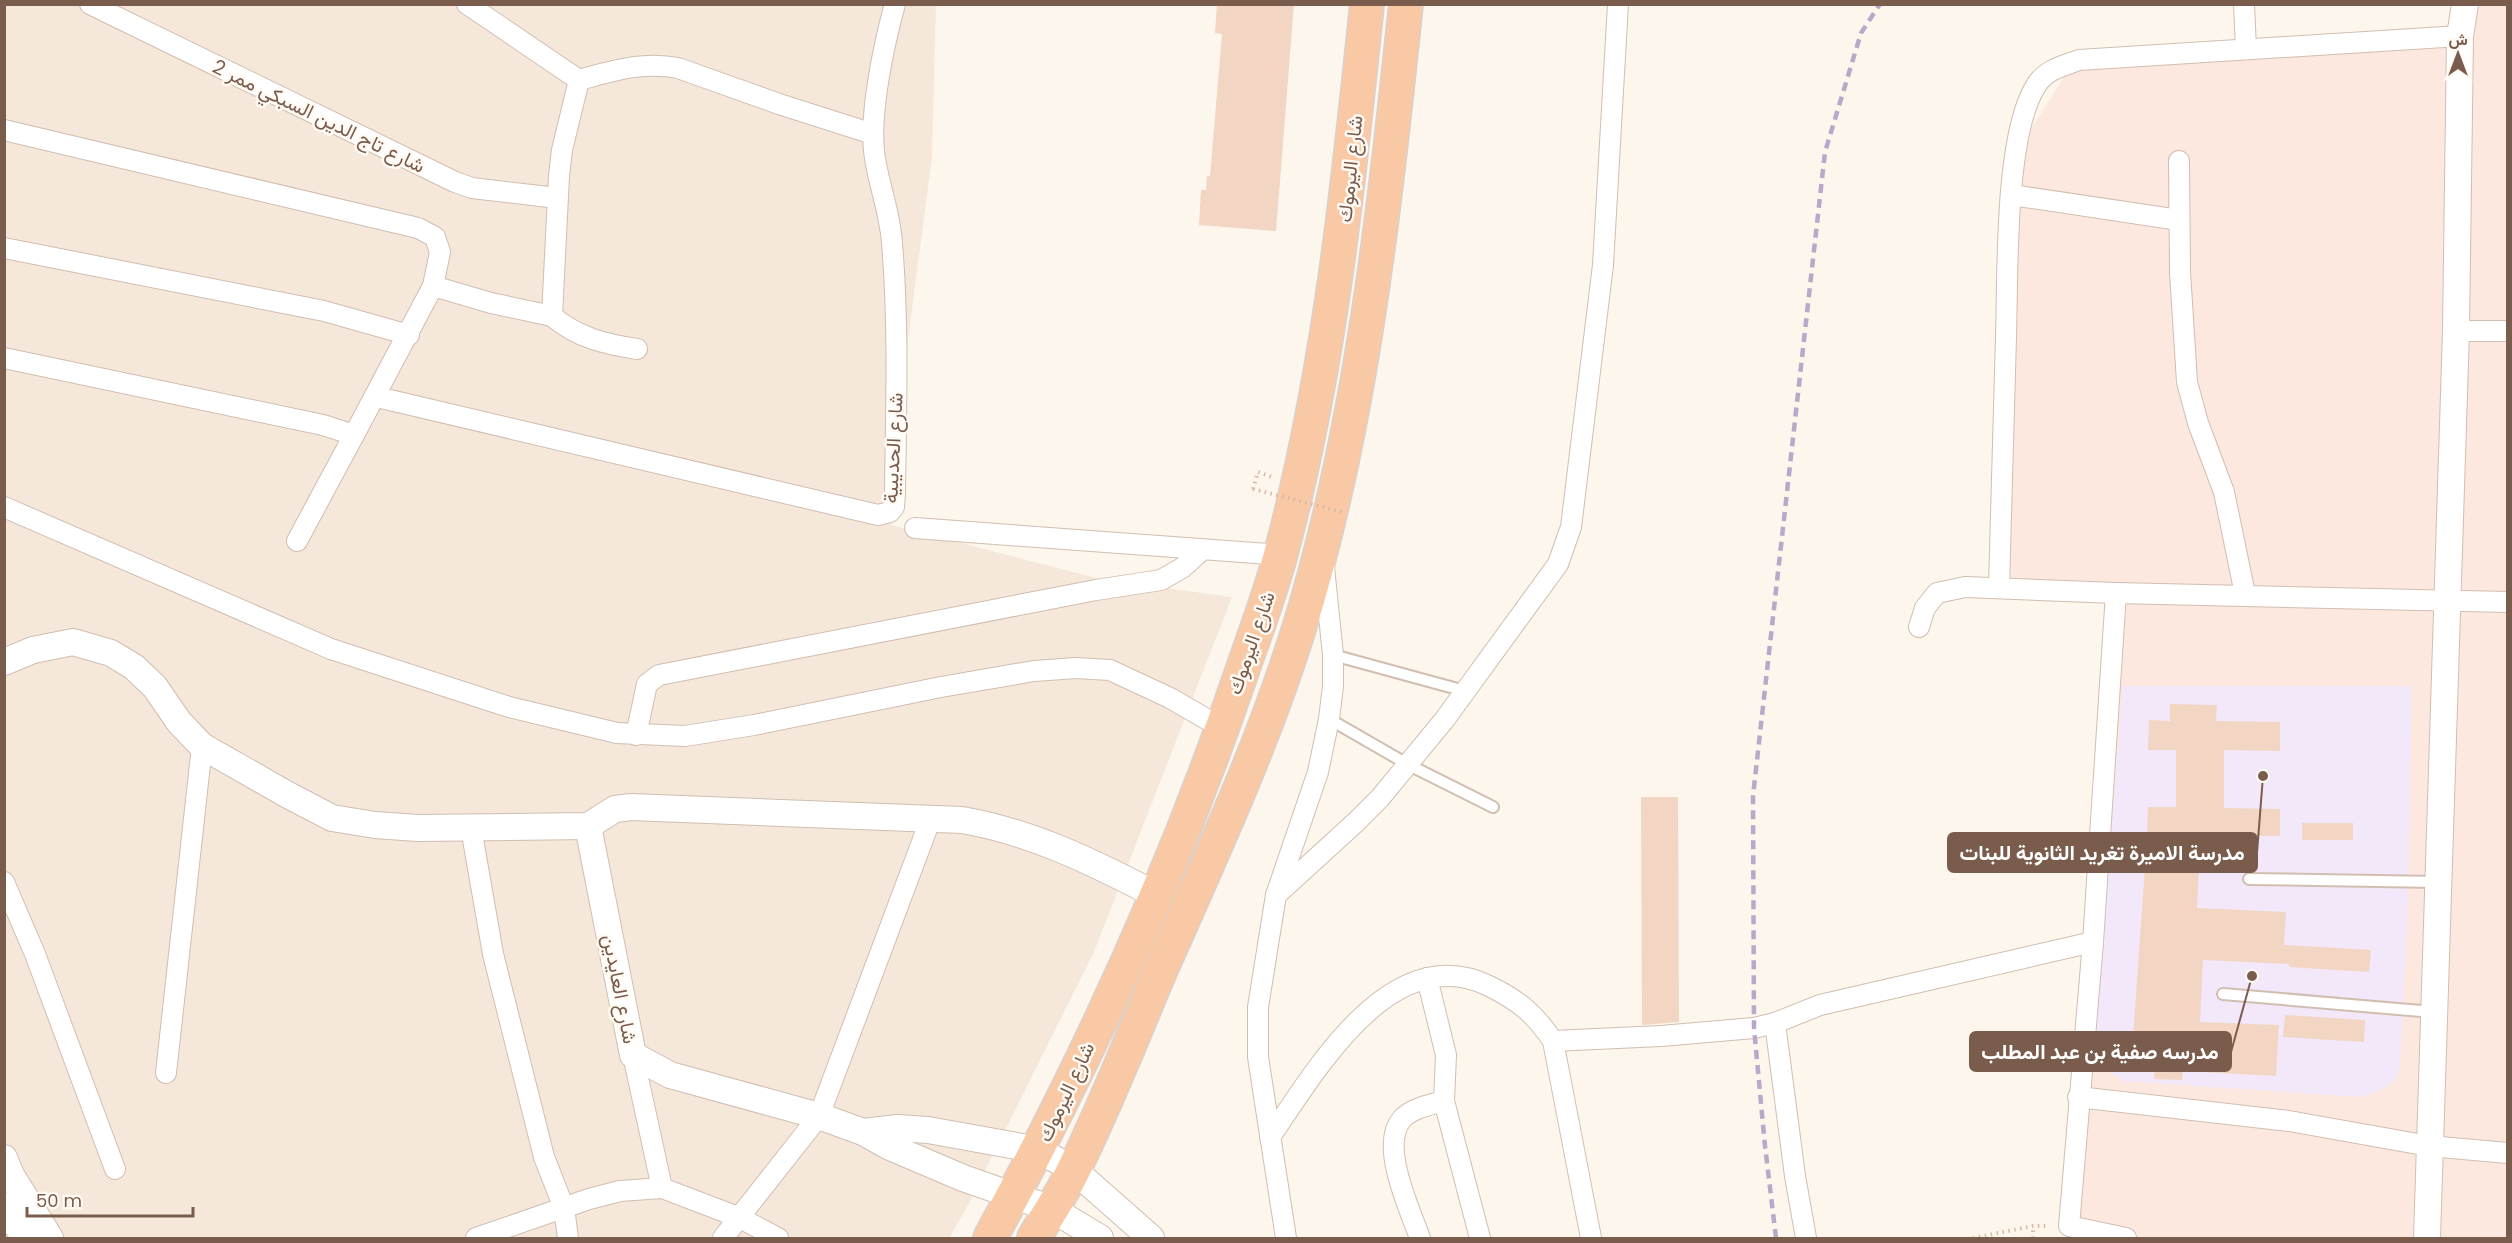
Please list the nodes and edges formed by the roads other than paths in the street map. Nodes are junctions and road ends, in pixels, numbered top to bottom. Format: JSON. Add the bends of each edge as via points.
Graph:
{"nodes":[{"id":1,"x":90,"y":4,"type":"edge"},
{"id":2,"x":895,"y":4,"type":"edge"},
{"id":3,"x":1367,"y":4,"type":"edge"},
{"id":4,"x":1406,"y":4,"type":"edge"},
{"id":5,"x":1618,"y":4,"type":"edge"},
{"id":6,"x":2244,"y":4,"type":"edge"},
{"id":7,"x":2465,"y":4,"type":"edge"},
{"id":8,"x":480,"y":8,"type":"edge"},
{"id":9,"x":2460,"y":36,"type":"junction"},
{"id":10,"x":2246,"y":49,"type":"junction"},
{"id":11,"x":579,"y":80,"type":"junction"},
{"id":12,"x":4,"y":130,"type":"edge"},
{"id":13,"x":873,"y":134,"type":"junction"},
{"id":14,"x":2179,"y":161,"type":"dead end"},
{"id":15,"x":2012,"y":195,"type":"junction"},
{"id":16,"x":557,"y":198,"type":"junction"},
{"id":17,"x":2179,"y":219,"type":"junction"},
{"id":18,"x":4,"y":248,"type":"edge"},
{"id":19,"x":433,"y":286,"type":"junction"},
{"id":20,"x":552,"y":316,"type":"junction"},
{"id":21,"x":2456,"y":331,"type":"junction"},
{"id":22,"x":2508,"y":331,"type":"edge"},
{"id":23,"x":410,"y":335,"type":"junction"},
{"id":24,"x":637,"y":349,"type":"dead end"},
{"id":25,"x":4,"y":358,"type":"edge"},
{"id":26,"x":376,"y":397,"type":"junction"},
{"id":27,"x":354,"y":435,"type":"junction"},
{"id":28,"x":4,"y":507,"type":"edge"},
{"id":29,"x":915,"y":528,"type":"dead end"},
{"id":30,"x":297,"y":541,"type":"dead end"},
{"id":31,"x":1322,"y":546,"type":"junction"},
{"id":32,"x":1202,"y":550,"type":"junction"},
{"id":33,"x":1281,"y":555,"type":"junction"},
{"id":34,"x":1999,"y":587,"type":"junction"},
{"id":35,"x":2116,"y":593,"type":"junction"},
{"id":36,"x":2245,"y":594,"type":"junction"},
{"id":37,"x":2446,"y":600,"type":"junction"},
{"id":38,"x":2508,"y":602,"type":"edge"},
{"id":39,"x":1264,"y":605,"type":"junction"},
{"id":40,"x":1301,"y":621,"type":"junction"},
{"id":41,"x":1919,"y":627,"type":"dead end"},
{"id":42,"x":1333,"y":655,"type":"junction"},
{"id":43,"x":4,"y":662,"type":"edge"},
{"id":44,"x":1465,"y":691,"type":"junction"},
{"id":45,"x":1329,"y":719,"type":"junction"},
{"id":46,"x":1222,"y":728,"type":"junction"},
{"id":47,"x":636,"y":735,"type":"junction"},
{"id":48,"x":202,"y":746,"type":"junction"},
{"id":49,"x":1409,"y":765,"type":"junction"},
{"id":50,"x":1493,"y":807,"type":"dead end"},
{"id":51,"x":931,"y":818,"type":"junction"},
{"id":52,"x":588,"y":826,"type":"junction"},
{"id":53,"x":471,"y":828,"type":"junction"},
{"id":54,"x":2249,"y":879,"type":"dead end"},
{"id":55,"x":4,"y":882,"type":"edge"},
{"id":56,"x":2438,"y":882,"type":"junction"},
{"id":57,"x":1276,"y":895,"type":"junction"},
{"id":58,"x":1158,"y":896,"type":"junction"},
{"id":59,"x":2093,"y":942,"type":"junction"},
{"id":60,"x":1426,"y":978,"type":"junction"},
{"id":61,"x":2223,"y":994,"type":"dead end"},
{"id":62,"x":2434,"y":1012,"type":"junction"},
{"id":63,"x":1775,"y":1023,"type":"junction"},
{"id":64,"x":1553,"y":1041,"type":"junction"},
{"id":65,"x":633,"y":1055,"type":"junction"},
{"id":66,"x":166,"y":1073,"type":"dead end"},
{"id":67,"x":2078,"y":1097,"type":"junction"},
{"id":68,"x":1444,"y":1101,"type":"junction"},
{"id":69,"x":819,"y":1116,"type":"junction"},
{"id":70,"x":863,"y":1132,"type":"junction"},
{"id":71,"x":1270,"y":1137,"type":"junction"},
{"id":72,"x":2429,"y":1146,"type":"junction"},
{"id":73,"x":1028,"y":1148,"type":"junction"},
{"id":74,"x":2508,"y":1153,"type":"edge"},
{"id":75,"x":4,"y":1158,"type":"edge"},
{"id":76,"x":115,"y":1169,"type":"dead end"},
{"id":77,"x":1074,"y":1170,"type":"junction"},
{"id":78,"x":662,"y":1188,"type":"junction"},
{"id":79,"x":1003,"y":1193,"type":"junction"},
{"id":80,"x":4,"y":1206,"type":"edge"},
{"id":81,"x":564,"y":1208,"type":"junction"},
{"id":82,"x":1052,"y":1209,"type":"junction"},
{"id":83,"x":738,"y":1217,"type":"junction"},
{"id":84,"x":25,"y":1239,"type":"edge"},
{"id":85,"x":50,"y":1239,"type":"edge"},
{"id":86,"x":476,"y":1239,"type":"edge"},
{"id":87,"x":568,"y":1239,"type":"edge"},
{"id":88,"x":723,"y":1239,"type":"edge"},
{"id":89,"x":778,"y":1239,"type":"edge"},
{"id":90,"x":990,"y":1239,"type":"edge"},
{"id":91,"x":1034,"y":1239,"type":"edge"},
{"id":92,"x":1100,"y":1239,"type":"edge"},
{"id":93,"x":1151,"y":1239,"type":"edge"},
{"id":94,"x":1286,"y":1239,"type":"edge"},
{"id":95,"x":1420,"y":1239,"type":"edge"},
{"id":96,"x":1480,"y":1239,"type":"edge"},
{"id":97,"x":1591,"y":1239,"type":"edge"},
{"id":98,"x":1806,"y":1239,"type":"edge"},
{"id":99,"x":2126,"y":1239,"type":"edge"},
{"id":100,"x":2427,"y":1239,"type":"edge"}],
"edges":[{"from":1,"to":16,"type":"street","name":"شارع تاج الدين السبكي ممر 2","via":[[464,186]]},
{"from":2,"to":13,"type":"street","name":"شارع الحديبية","via":[[885,39]]},
{"from":3,"to":33,"type":"highway","name":"شارع اليرموك","via":[[1327,342]]},
{"from":4,"to":31,"type":"highway","name":"شارع اليرموك","via":[[1370,312]]},
{"from":5,"to":44,"type":"street","via":[[1603,265],[1571,527],[1558,564],[1539,594]]},
{"from":6,"to":10,"type":"street"},
{"from":7,"to":9,"type":"street"},
{"from":8,"to":11,"type":"street"},
{"from":9,"to":10,"type":"street"},
{"from":9,"to":21,"type":"street"},
{"from":10,"to":15,"type":"street","via":[[2079,60],[2051,69],[2037,83],[2024,113]]},
{"from":11,"to":13,"type":"street","via":[[626,67],[660,64]]},
{"from":11,"to":16,"type":"street","via":[[562,150]]},
{"from":12,"to":19,"type":"street","via":[[430,232],[438,243],[439,265]]},
{"from":13,"to":26,"type":"street","name":"شارع الحديبية","via":[[892,242],[897,381],[895,495],[890,513],[879,515]]},
{"from":14,"to":17,"type":"street"},
{"from":15,"to":17,"type":"street"},
{"from":15,"to":34,"type":"street"},
{"from":16,"to":20,"type":"street"},
{"from":17,"to":36,"type":"street","via":[[2187,382],[2224,492]]},
{"from":18,"to":23,"type":"street","via":[[324,311]]},
{"from":19,"to":20,"type":"street"},
{"from":19,"to":23,"type":"street"},
{"from":20,"to":24,"type":"street","via":[[570,330],[594,340]]},
{"from":21,"to":22,"type":"street"},
{"from":21,"to":37,"type":"street"},
{"from":23,"to":26,"type":"street"},
{"from":25,"to":27,"type":"street","via":[[323,425]]},
{"from":26,"to":27,"type":"street"},
{"from":27,"to":30,"type":"street"},
{"from":28,"to":47,"type":"street","via":[[331,649],[508,707]]},
{"from":29,"to":32,"type":"street"},
{"from":31,"to":40,"type":"highway","name":"شارع اليرموك"},
{"from":31,"to":42,"type":"street"},
{"from":32,"to":33,"type":"street"},
{"from":32,"to":47,"type":"street","via":[[1161,580],[659,675],[647,684]]},
{"from":33,"to":39,"type":"highway","name":"شارع اليرموك"},
{"from":34,"to":35,"type":"street"},
{"from":34,"to":41,"type":"street","via":[[1965,587],[1937,593],[1925,608]]},
{"from":35,"to":36,"type":"street"},
{"from":35,"to":59,"type":"street"},
{"from":36,"to":37,"type":"street"},
{"from":37,"to":38,"type":"street"},
{"from":37,"to":56,"type":"street"},
{"from":39,"to":40,"type":"highway"},
{"from":39,"to":46,"type":"highway","name":"شارع اليرموك"},
{"from":40,"to":77,"type":"highway","name":"شارع اليرموك","via":[[1261,735]]},
{"from":42,"to":44,"type":"lane"},
{"from":42,"to":45,"type":"street"},
{"from":43,"to":48,"type":"street","via":[[33,650],[73,642],[111,652],[155,687],[179,722]]},
{"from":44,"to":49,"type":"street"},
{"from":45,"to":49,"type":"lane"},
{"from":45,"to":57,"type":"street","via":[[1318,772]]},
{"from":46,"to":47,"type":"street","via":[[1161,693],[1110,670],[1076,668],[941,687],[685,736]]},
{"from":46,"to":58,"type":"highway","name":"شارع اليرموك"},
{"from":48,"to":53,"type":"street","via":[[332,818],[375,825]]},
{"from":48,"to":66,"type":"street"},
{"from":49,"to":50,"type":"lane"},
{"from":49,"to":57,"type":"street","via":[[1356,822]]},
{"from":51,"to":52,"type":"street","via":[[632,807],[615,809]]},
{"from":51,"to":58,"type":"street","via":[[994,826],[1026,835]]},
{"from":51,"to":69,"type":"street"},
{"from":52,"to":53,"type":"street"},
{"from":52,"to":65,"type":"street","name":"شارع العايدين"},
{"from":53,"to":81,"type":"street","via":[[493,954],[544,1157]]},
{"from":54,"to":56,"type":"lane"},
{"from":55,"to":76,"type":"street"},
{"from":56,"to":62,"type":"street"},
{"from":57,"to":71,"type":"street","via":[[1257,1030]]},
{"from":58,"to":73,"type":"highway","name":"شارع اليرموك"},
{"from":59,"to":63,"type":"street","via":[[1820,1005]]},
{"from":59,"to":67,"type":"street"},
{"from":60,"to":64,"type":"street","via":[[1452,974],[1482,982],[1514,998],[1540,1022]]},
{"from":60,"to":68,"type":"street","via":[[1446,1056]]},
{"from":60,"to":71,"type":"street","via":[[1398,989],[1343,1035]]},
{"from":61,"to":62,"type":"lane"},
{"from":62,"to":72,"type":"street"},
{"from":63,"to":64,"type":"street","via":[[1712,1032]]},
{"from":63,"to":98,"type":"street"},
{"from":64,"to":97,"type":"street"},
{"from":65,"to":69,"type":"street","name":"شارع العايدين","via":[[670,1075]]},
{"from":65,"to":78,"type":"street"},
{"from":67,"to":72,"type":"street","via":[[2289,1121]]},
{"from":67,"to":99,"type":"street","via":[[2069,1226]]},
{"from":68,"to":95,"type":"street","via":[[1412,1111],[1402,1119],[1393,1138],[1398,1178]]},
{"from":68,"to":96,"type":"street"},
{"from":69,"to":70,"type":"street","name":"شارع العايدين"},
{"from":69,"to":83,"type":"street"},
{"from":70,"to":73,"type":"street","name":"شارع العايدين","via":[[928,1130]]},
{"from":70,"to":79,"type":"street","name":"شارع العايدين"},
{"from":71,"to":94,"type":"street"},
{"from":72,"to":74,"type":"street"},
{"from":72,"to":100,"type":"street"},
{"from":73,"to":77,"type":"street","name":"شارع العايدين"},
{"from":73,"to":79,"type":"highway","name":"شارع اليرموك"},
{"from":75,"to":85,"type":"street"},
{"from":77,"to":82,"type":"highway","name":"شارع اليرموك"},
{"from":77,"to":93,"type":"street","name":"شارع العايدين"},
{"from":78,"to":81,"type":"street","via":[[620,1191]]},
{"from":78,"to":83,"type":"street"},
{"from":79,"to":82,"type":"street","name":"شارع العايدين"},
{"from":79,"to":90,"type":"highway","name":"شارع اليرموك"},
{"from":80,"to":84,"type":"street"},
{"from":81,"to":86,"type":"street"},
{"from":81,"to":87,"type":"street"},
{"from":82,"to":91,"type":"highway","name":"شارع اليرموك"},
{"from":82,"to":92,"type":"street","name":"شارع العايدين"},
{"from":83,"to":88,"type":"street"},
{"from":83,"to":89,"type":"street"}]}
